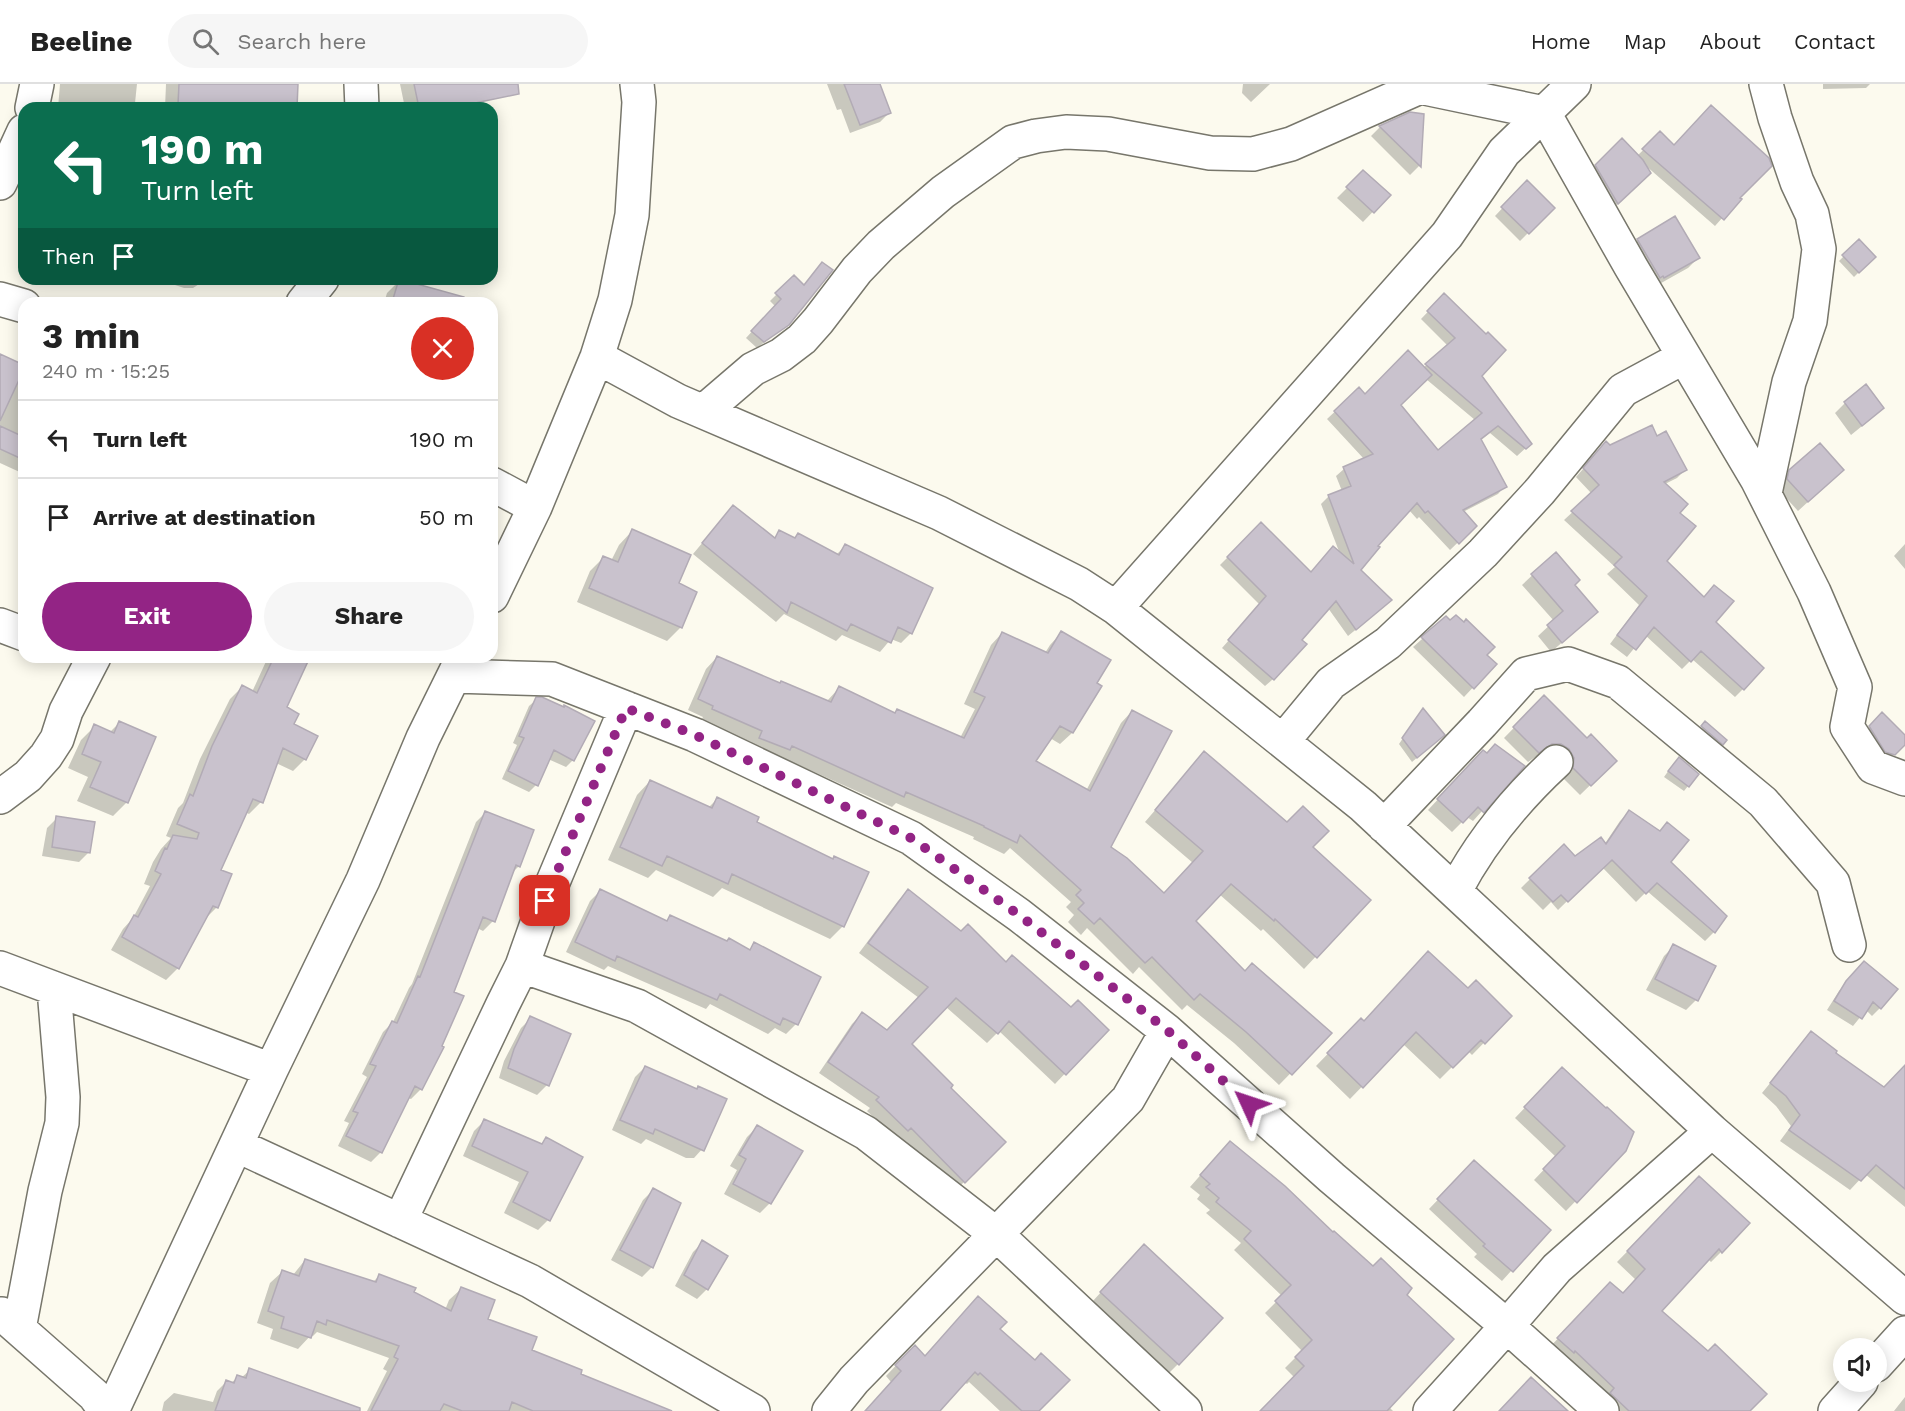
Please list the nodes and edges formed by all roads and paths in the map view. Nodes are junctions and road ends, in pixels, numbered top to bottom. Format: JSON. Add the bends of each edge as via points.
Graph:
{"nodes":[{"id":1,"x":37,"y":84,"type":"edge"},
{"id":2,"x":360,"y":84,"type":"edge"},
{"id":3,"x":637,"y":84,"type":"edge"},
{"id":4,"x":1574,"y":84,"type":"edge"},
{"id":5,"x":1766,"y":84,"type":"edge"},
{"id":6,"x":33,"y":102,"type":"edge"},
{"id":7,"x":362,"y":102,"type":"edge"},
{"id":8,"x":1544,"y":113,"type":"junction"},
{"id":9,"x":18,"y":145,"type":"edge"},
{"id":10,"x":0,"y":183,"type":"edge"},
{"id":11,"x":317,"y":285,"type":"edge"},
{"id":12,"x":308,"y":297,"type":"edge"},
{"id":13,"x":0,"y":299,"type":"edge"},
{"id":14,"x":18,"y":304,"type":"edge"},
{"id":15,"x":597,"y":357,"type":"junction"},
{"id":16,"x":1684,"y":357,"type":"junction"},
{"id":17,"x":704,"y":411,"type":"junction"},
{"id":18,"x":498,"y":487,"type":"edge"},
{"id":19,"x":1765,"y":493,"type":"junction"},
{"id":20,"x":535,"y":507,"type":"junction"},
{"id":21,"x":498,"y":584,"type":"edge"},
{"id":22,"x":1116,"y":608,"type":"junction"},
{"id":23,"x":0,"y":625,"type":"edge"},
{"id":24,"x":18,"y":632,"type":"edge"},
{"id":25,"x":91,"y":663,"type":"edge"},
{"id":26,"x":458,"y":666,"type":"edge"},
{"id":27,"x":626,"y":708,"type":"junction"},
{"id":28,"x":1282,"y":741,"type":"junction"},
{"id":29,"x":1556,"y":762,"type":"dead end"},
{"id":30,"x":1905,"y":779,"type":"edge"},
{"id":31,"x":0,"y":797,"type":"edge"},
{"id":32,"x":1384,"y":826,"type":"junction"},
{"id":33,"x":1455,"y":891,"type":"junction"},
{"id":34,"x":1848,"y":945,"type":"dead end"},
{"id":35,"x":522,"y":966,"type":"junction"},
{"id":36,"x":0,"y":968,"type":"edge"},
{"id":37,"x":54,"y":989,"type":"junction"},
{"id":38,"x":1167,"y":1030,"type":"junction"},
{"id":39,"x":271,"y":1070,"type":"junction"},
{"id":40,"x":1712,"y":1131,"type":"junction"},
{"id":41,"x":236,"y":1145,"type":"junction"},
{"id":42,"x":400,"y":1221,"type":"junction"},
{"id":43,"x":996,"y":1234,"type":"junction"},
{"id":44,"x":1903,"y":1294,"type":"edge"},
{"id":45,"x":9,"y":1321,"type":"edge"},
{"id":46,"x":1507,"y":1326,"type":"junction"},
{"id":47,"x":1905,"y":1333,"type":"edge"},
{"id":48,"x":1887,"y":1353,"type":"edge"},
{"id":49,"x":1852,"y":1392,"type":"edge"},
{"id":50,"x":106,"y":1411,"type":"edge"},
{"id":51,"x":112,"y":1411,"type":"edge"},
{"id":52,"x":753,"y":1411,"type":"edge"},
{"id":53,"x":829,"y":1411,"type":"edge"},
{"id":54,"x":1185,"y":1411,"type":"edge"},
{"id":55,"x":1430,"y":1411,"type":"edge"},
{"id":56,"x":1602,"y":1411,"type":"edge"},
{"id":57,"x":1834,"y":1411,"type":"edge"}],
"edges":[{"from":1,"to":6,"type":"street"},
{"from":2,"to":7,"type":"street"},
{"from":3,"to":15,"type":"street","via":[[632,215],[615,300]]},
{"from":4,"to":8,"type":"street"},
{"from":5,"to":19,"type":"street","via":[[1790,161],[1812,214],[1819,249],[1810,321],[1788,382]]},
{"from":8,"to":16,"type":"street"},
{"from":8,"to":17,"type":"street","via":[[1420,87],[1291,144],[1253,154],[1210,153],[1108,134],[1066,132],[1013,142],[943,192],[881,245],[802,339],[753,369]]},
{"from":8,"to":22,"type":"street","via":[[1504,152],[1447,235]]},
{"from":9,"to":10,"type":"street"},
{"from":11,"to":12,"type":"street"},
{"from":13,"to":14,"type":"street"},
{"from":15,"to":17,"type":"street"},
{"from":15,"to":20,"type":"street"},
{"from":16,"to":19,"type":"street"},
{"from":16,"to":28,"type":"street","via":[[1623,390],[1483,553],[1388,643],[1331,682]]},
{"from":17,"to":22,"type":"street","via":[[939,513],[1079,584]]},
{"from":18,"to":20,"type":"street"},
{"from":19,"to":30,"type":"street","via":[[1855,687],[1847,727],[1873,767]]},
{"from":20,"to":21,"type":"street"},
{"from":22,"to":28,"type":"street"},
{"from":23,"to":24,"type":"street"},
{"from":25,"to":31,"type":"street","via":[[66,711],[57,740],[28,776]]},
{"from":26,"to":27,"type":"street","via":[[552,679]]},
{"from":26,"to":39,"type":"street","via":[[363,880]]},
{"from":27,"to":35,"type":"street"},
{"from":27,"to":38,"type":"street","via":[[695,735],[911,838],[1019,915]]},
{"from":28,"to":32,"type":"street"},
{"from":29,"to":33,"type":"street","via":[[1500,821]]},
{"from":32,"to":33,"type":"street"},
{"from":32,"to":34,"type":"street","via":[[1526,674],[1568,664],[1618,682],[1763,802],[1833,883]]},
{"from":33,"to":40,"type":"street"},
{"from":35,"to":42,"type":"street"},
{"from":35,"to":43,"type":"street","via":[[637,1006],[866,1133]]},
{"from":36,"to":37,"type":"street"},
{"from":37,"to":39,"type":"street"},
{"from":37,"to":45,"type":"street","via":[[62,1123]]},
{"from":38,"to":43,"type":"street","via":[[1128,1099]]},
{"from":38,"to":46,"type":"street","via":[[1332,1178]]},
{"from":39,"to":41,"type":"street"},
{"from":40,"to":44,"type":"street"},
{"from":40,"to":46,"type":"street","via":[[1557,1268]]},
{"from":41,"to":42,"type":"street"},
{"from":41,"to":51,"type":"street"},
{"from":42,"to":52,"type":"street","via":[[530,1281]]},
{"from":43,"to":53,"type":"street","via":[[854,1380]]},
{"from":43,"to":54,"type":"street"},
{"from":45,"to":50,"type":"street","via":[[94,1395]]},
{"from":46,"to":55,"type":"street"},
{"from":46,"to":56,"type":"street"},
{"from":47,"to":48,"type":"street"},
{"from":49,"to":57,"type":"street"}]}
